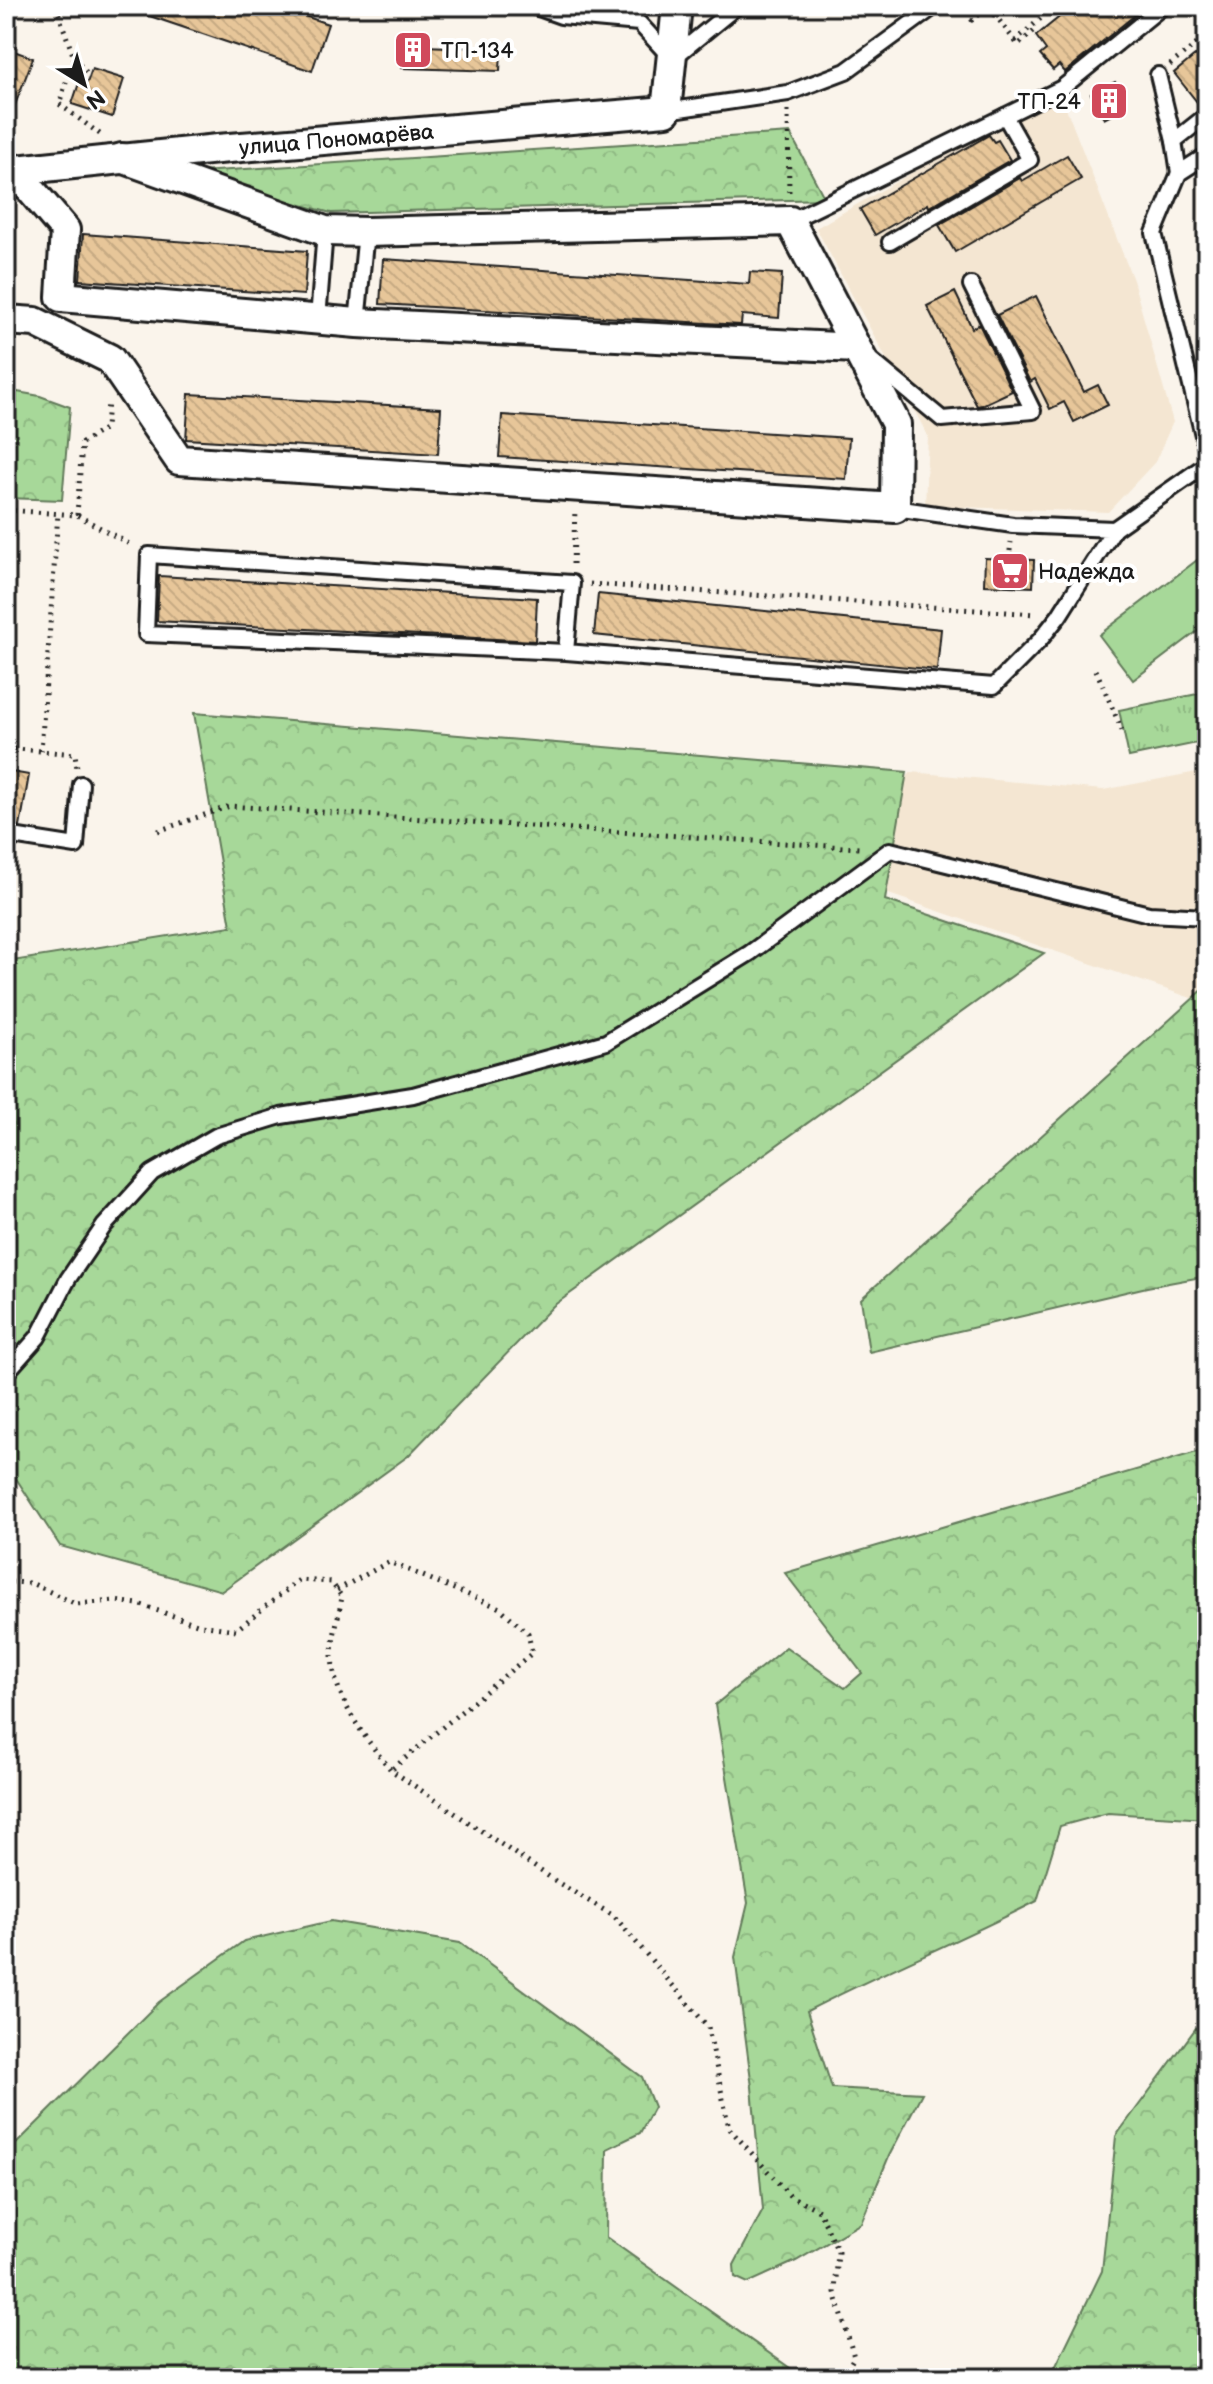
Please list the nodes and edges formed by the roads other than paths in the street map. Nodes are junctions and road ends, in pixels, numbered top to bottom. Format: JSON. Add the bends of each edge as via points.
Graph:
{"nodes":[{"id":1,"x":677,"y":6,"type":"edge"},
{"id":2,"x":737,"y":6,"type":"edge"},
{"id":3,"x":935,"y":6,"type":"edge"},
{"id":4,"x":1163,"y":6,"type":"edge"},
{"id":5,"x":535,"y":7,"type":"edge"},
{"id":6,"x":672,"y":59,"type":"junction"},
{"id":7,"x":1158,"y":75,"type":"road end"},
{"id":8,"x":666,"y":111,"type":"junction"},
{"id":9,"x":1207,"y":115,"type":"edge"},
{"id":10,"x":1005,"y":116,"type":"junction"},
{"id":11,"x":1174,"y":141,"type":"junction"},
{"id":12,"x":115,"y":150,"type":"junction"},
{"id":13,"x":1207,"y":155,"type":"edge"},
{"id":14,"x":9,"y":167,"type":"edge"},
{"id":15,"x":1179,"y":173,"type":"junction"},
{"id":16,"x":790,"y":221,"type":"junction"},
{"id":17,"x":325,"y":231,"type":"junction"},
{"id":18,"x":366,"y":232,"type":"junction"},
{"id":19,"x":890,"y":242,"type":"dead end"},
{"id":20,"x":971,"y":285,"type":"dead end"},
{"id":21,"x":318,"y":319,"type":"junction"},
{"id":22,"x":6,"y":320,"type":"edge"},
{"id":23,"x":357,"y":323,"type":"junction"},
{"id":24,"x":856,"y":348,"type":"junction"},
{"id":25,"x":1207,"y":452,"type":"edge"},
{"id":26,"x":1207,"y":464,"type":"edge"},
{"id":27,"x":895,"y":508,"type":"junction"},
{"id":28,"x":1114,"y":529,"type":"junction"},
{"id":29,"x":566,"y":652,"type":"junction"},
{"id":30,"x":81,"y":784,"type":"road end"},
{"id":31,"x":6,"y":835,"type":"edge"},
{"id":32,"x":1207,"y":917,"type":"edge"},
{"id":33,"x":6,"y":1373,"type":"edge"}],
"edges":[{"from":1,"to":6,"type":"street"},
{"from":2,"to":6,"type":"lane"},
{"from":3,"to":8,"type":"lane","via":[[846,71],[788,93]]},
{"from":4,"to":10,"type":"lane","via":[[1062,88]]},
{"from":5,"to":6,"type":"lane","via":[[561,16],[639,23]]},
{"from":6,"to":8,"type":"street"},
{"from":7,"to":11,"type":"lane"},
{"from":8,"to":12,"type":"street","name":"улица Пономарёва"},
{"from":9,"to":11,"type":"lane"},
{"from":10,"to":16,"type":"lane"},
{"from":10,"to":19,"type":"lane","via":[[1030,160]]},
{"from":11,"to":15,"type":"lane"},
{"from":12,"to":14,"type":"street","name":"улица Пономарёва"},
{"from":12,"to":17,"type":"street"},
{"from":13,"to":15,"type":"lane"},
{"from":14,"to":21,"type":"street","via":[[65,230],[61,297]]},
{"from":15,"to":25,"type":"lane","via":[[1154,233]]},
{"from":16,"to":18,"type":"street"},
{"from":16,"to":24,"type":"street"},
{"from":17,"to":18,"type":"street"},
{"from":17,"to":21,"type":"lane"},
{"from":18,"to":23,"type":"lane"},
{"from":20,"to":24,"type":"lane","via":[[1033,411],[942,419]]},
{"from":21,"to":23,"type":"street"},
{"from":22,"to":27,"type":"street","via":[[35,322],[110,359],[179,460]]},
{"from":23,"to":24,"type":"street"},
{"from":24,"to":27,"type":"street","via":[[896,424]]},
{"from":26,"to":28,"type":"lane"},
{"from":27,"to":28,"type":"lane","via":[[1013,525]]},
{"from":28,"to":29,"type":"lane","via":[[1059,616],[994,686]]},
{"from":29,"to":29,"type":"lane","via":[[146,634],[149,555],[572,583]]},
{"from":30,"to":31,"type":"lane","via":[[76,846]]},
{"from":32,"to":33,"type":"lane","via":[[1149,914],[890,850],[750,953],[606,1042],[413,1095],[281,1116],[216,1136],[152,1173],[104,1226],[38,1337]]}]}
